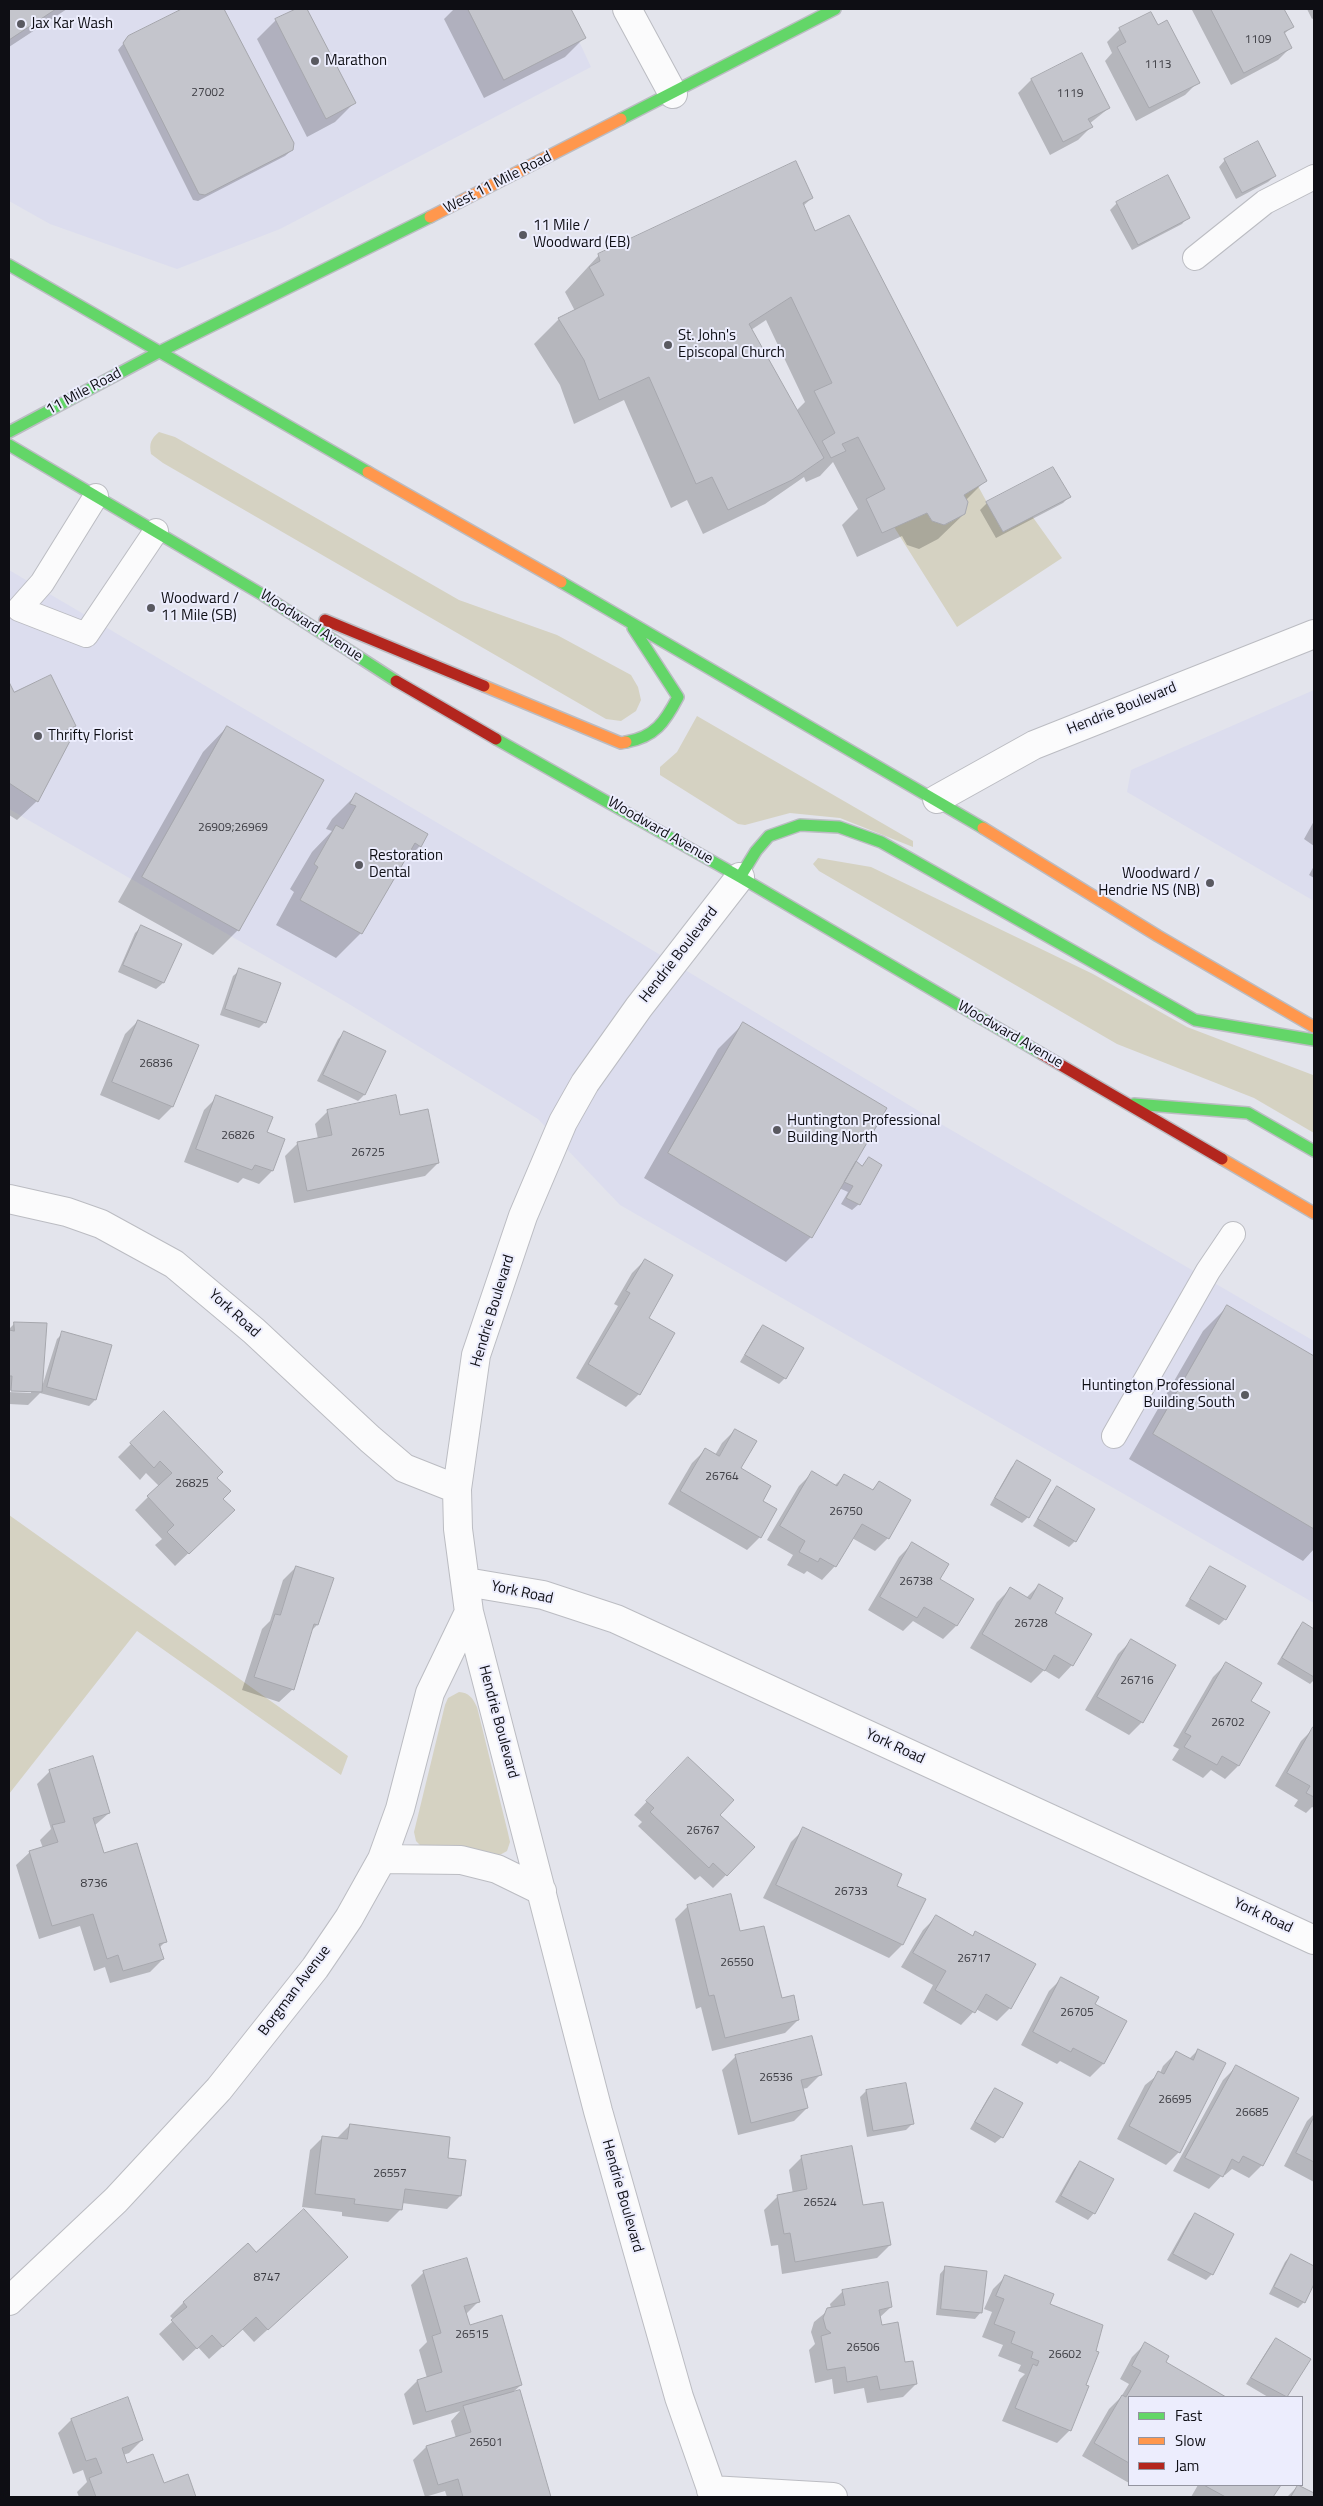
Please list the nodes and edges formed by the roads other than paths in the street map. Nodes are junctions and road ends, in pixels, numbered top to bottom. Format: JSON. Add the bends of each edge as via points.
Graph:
{"nodes":[{"id":1,"x":627,"y":9,"type":"edge"},
{"id":2,"x":835,"y":9,"type":"edge"},
{"id":3,"x":673,"y":94,"type":"junction"},
{"id":4,"x":1314,"y":177,"type":"edge"},
{"id":5,"x":1194,"y":258,"type":"dead end"},
{"id":6,"x":9,"y":265,"type":"edge"},
{"id":7,"x":159,"y":352,"type":"junction"},
{"id":8,"x":9,"y":432,"type":"edge"},
{"id":9,"x":9,"y":445,"type":"edge"},
{"id":10,"x":96,"y":496,"type":"junction"},
{"id":11,"x":156,"y":531,"type":"junction"},
{"id":12,"x":263,"y":595,"type":"junction"},
{"id":13,"x":14,"y":609,"type":"edge"},
{"id":14,"x":631,"y":625,"type":"junction"},
{"id":15,"x":1314,"y":634,"type":"edge"},
{"id":16,"x":937,"y":799,"type":"junction"},
{"id":17,"x":740,"y":877,"type":"junction"},
{"id":18,"x":1314,"y":1027,"type":"edge"},
{"id":19,"x":1314,"y":1040,"type":"edge"},
{"id":20,"x":1127,"y":1104,"type":"junction"},
{"id":21,"x":1314,"y":1151,"type":"edge"},
{"id":22,"x":9,"y":1199,"type":"edge"},
{"id":23,"x":1314,"y":1213,"type":"edge"},
{"id":24,"x":1233,"y":1234,"type":"dead end"},
{"id":25,"x":1114,"y":1436,"type":"dead end"},
{"id":26,"x":457,"y":1489,"type":"junction"},
{"id":27,"x":466,"y":1582,"type":"junction"},
{"id":28,"x":469,"y":1612,"type":"junction"},
{"id":29,"x":382,"y":1860,"type":"junction"},
{"id":30,"x":542,"y":1891,"type":"junction"},
{"id":31,"x":1314,"y":1940,"type":"edge"},
{"id":32,"x":9,"y":2301,"type":"edge"},
{"id":33,"x":713,"y":2494,"type":"edge"},
{"id":34,"x":833,"y":2497,"type":"edge"}],
"edges":[{"from":1,"to":3,"type":"street"},
{"from":2,"to":3,"type":"main road","name":"West 11 Mile Road"},
{"from":3,"to":7,"type":"main road","name":"West 11 Mile Road"},
{"from":4,"to":5,"type":"lane","via":[[1265,202]]},
{"from":6,"to":7,"type":"main road"},
{"from":7,"to":8,"type":"main road","name":"11 Mile Road"},
{"from":7,"to":14,"type":"main road"},
{"from":9,"to":10,"type":"main road","name":"Woodward Avenue"},
{"from":10,"to":11,"type":"main road","name":"Woodward Avenue"},
{"from":10,"to":13,"type":"lane","via":[[42,583]]},
{"from":11,"to":12,"type":"main road","name":"Woodward Avenue"},
{"from":11,"to":13,"type":"lane","via":[[86,635]]},
{"from":12,"to":14,"type":"main road","via":[[621,743],[644,739],[664,726],[678,697]]},
{"from":12,"to":17,"type":"main road","name":"Woodward Avenue","via":[[409,689]]},
{"from":14,"to":16,"type":"main road"},
{"from":15,"to":16,"type":"street","name":"Hendrie Boulevard","via":[[1034,745]]},
{"from":16,"to":18,"type":"main road","via":[[1158,936]]},
{"from":17,"to":19,"type":"main road","via":[[770,836],[800,825],[839,827],[881,842],[1195,1020]]},
{"from":17,"to":20,"type":"main road","name":"Woodward Avenue"},
{"from":17,"to":26,"type":"street","name":"Hendrie Boulevard","via":[[638,1008],[590,1075],[564,1122],[523,1216],[476,1355]]},
{"from":20,"to":21,"type":"main road","via":[[1248,1113]]},
{"from":20,"to":23,"type":"main road","name":"Woodward Avenue"},
{"from":22,"to":26,"type":"street","name":"York Road","via":[[67,1212],[102,1224],[174,1264],[246,1324],[404,1468]]},
{"from":24,"to":25,"type":"lane","via":[[1208,1271]]},
{"from":26,"to":27,"type":"street","name":"Hendrie Boulevard","via":[[458,1530]]},
{"from":27,"to":28,"type":"street","name":"Hendrie Boulevard"},
{"from":27,"to":31,"type":"street","name":"York Road","via":[[543,1595],[616,1619]]},
{"from":28,"to":29,"type":"street","name":"Borgman Avenue","via":[[430,1693],[400,1809]]},
{"from":28,"to":30,"type":"street","name":"Hendrie Boulevard"},
{"from":29,"to":30,"type":"street","via":[[461,1860],[497,1870]]},
{"from":29,"to":32,"type":"street","name":"Borgman Avenue","via":[[315,1968],[219,2089],[116,2200]]},
{"from":30,"to":33,"type":"street","name":"Hendrie Boulevard","via":[[598,2111],[655,2315]]},
{"from":33,"to":34,"type":"street"}]}
